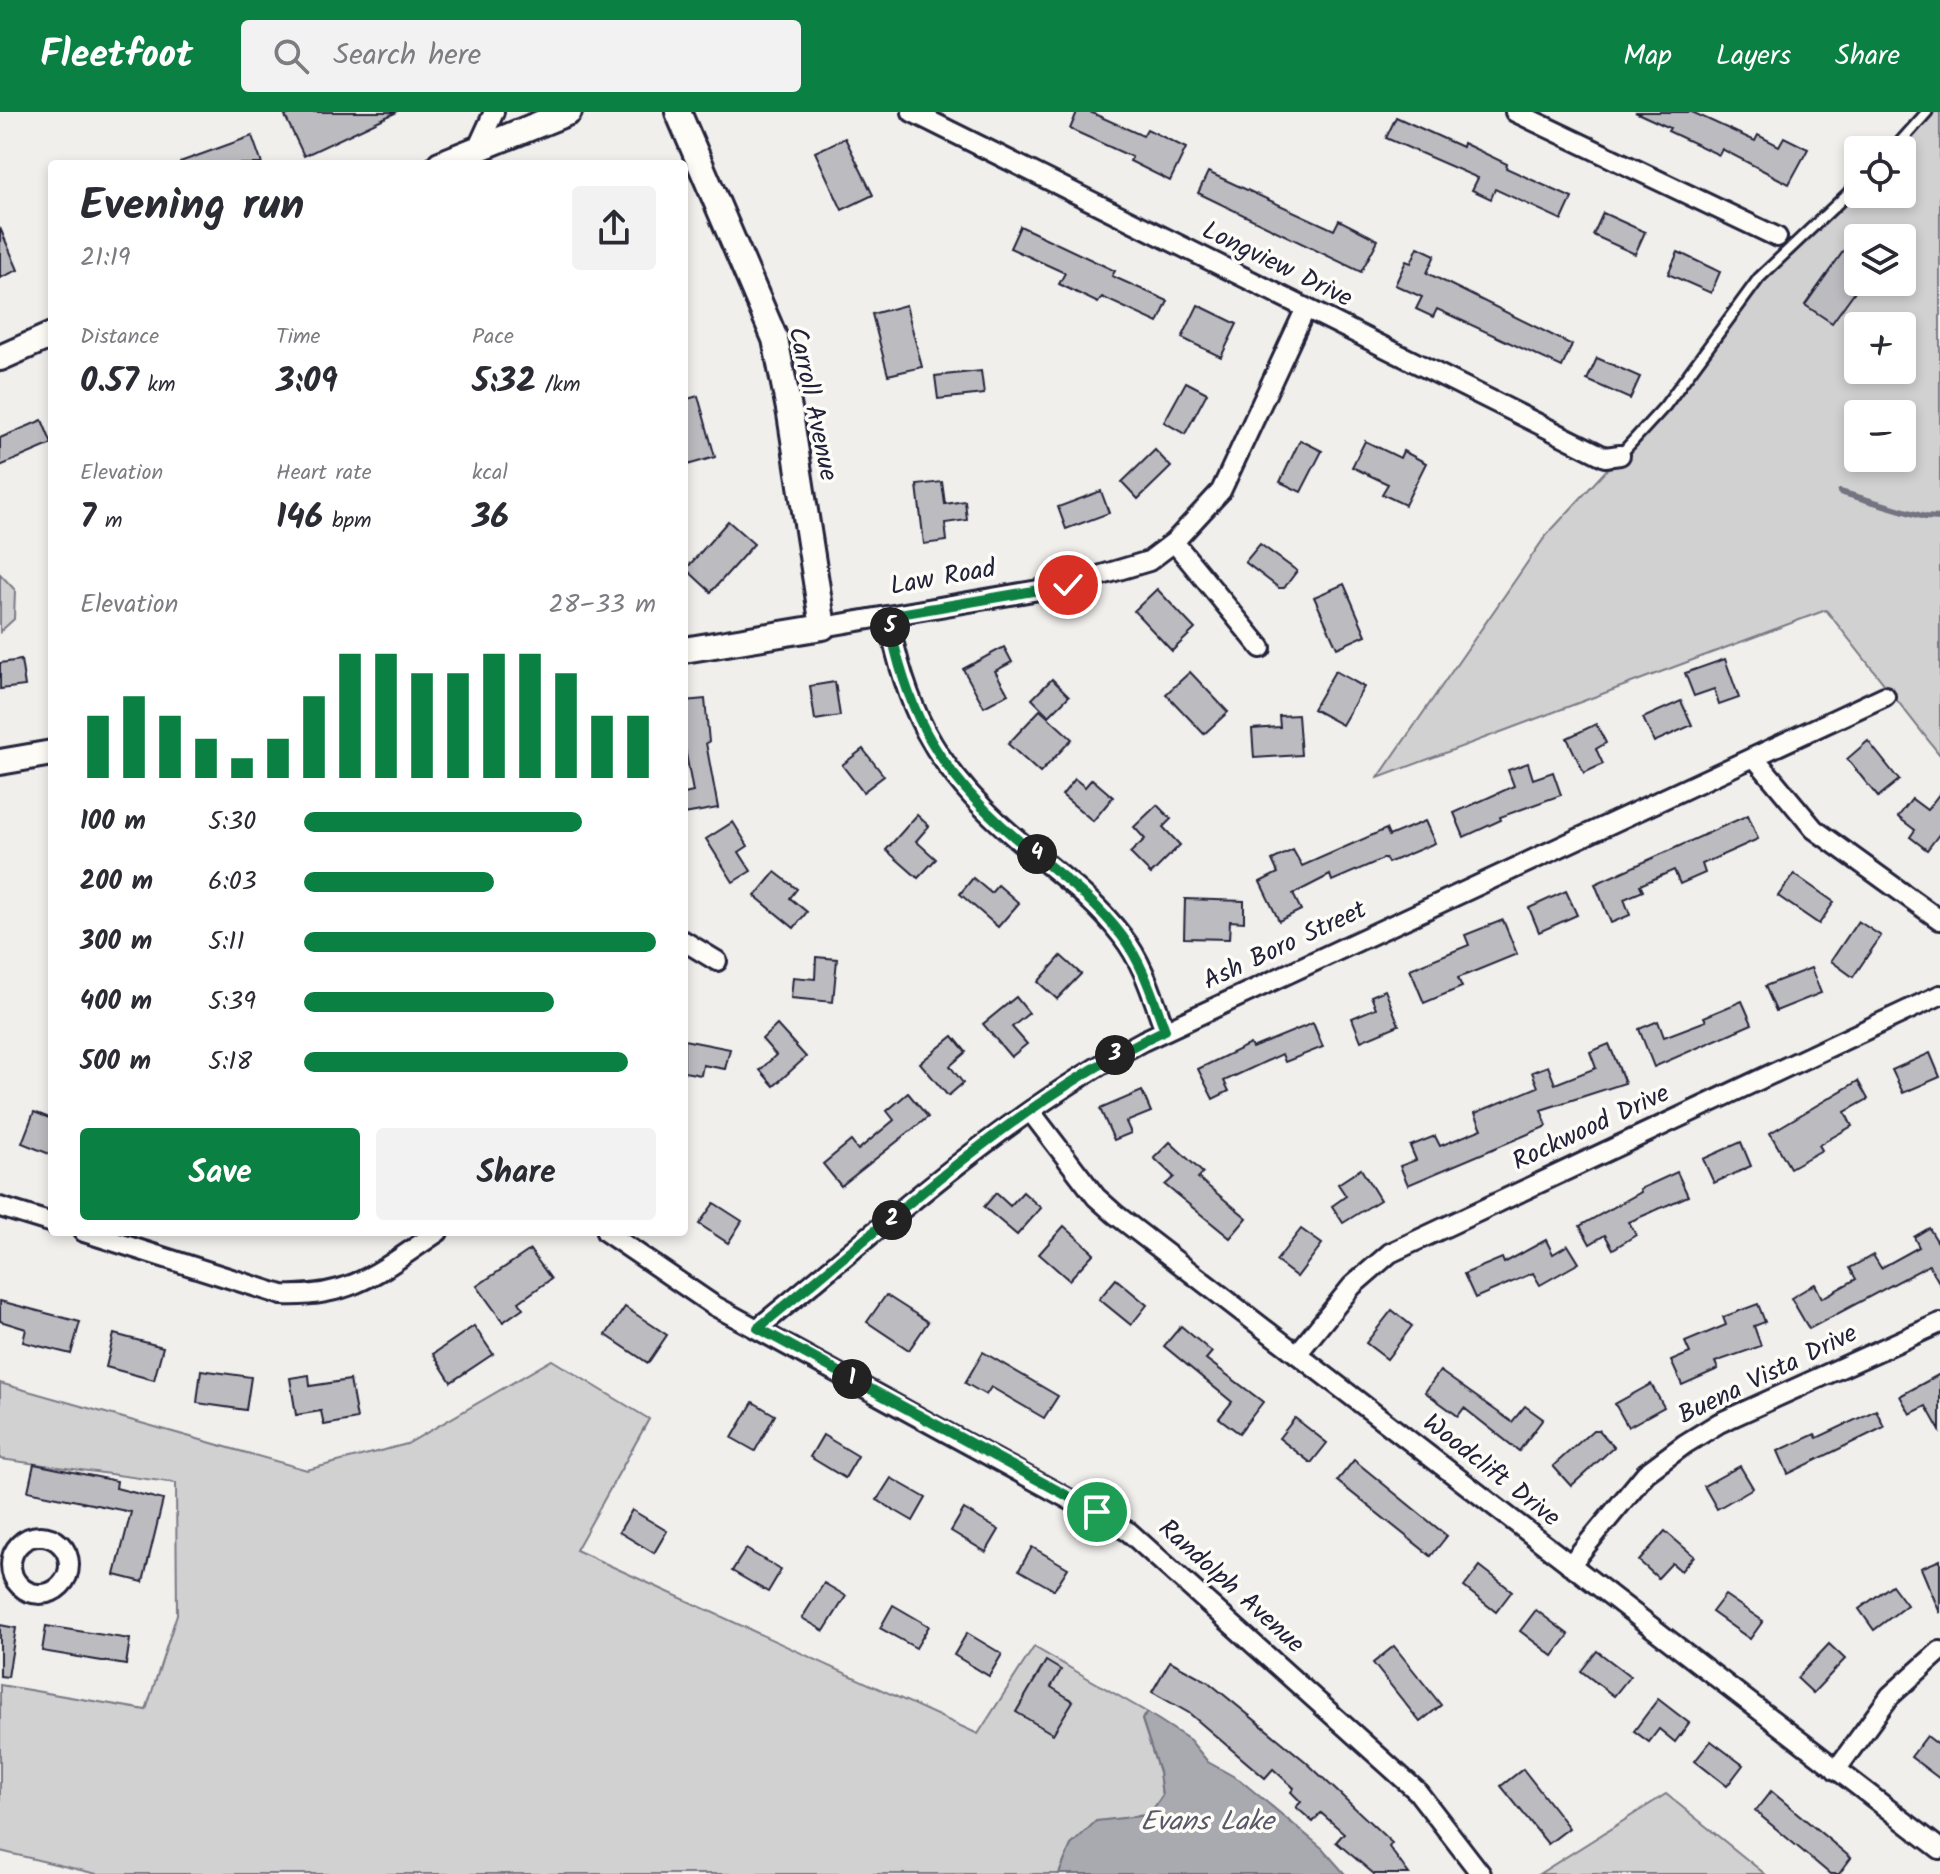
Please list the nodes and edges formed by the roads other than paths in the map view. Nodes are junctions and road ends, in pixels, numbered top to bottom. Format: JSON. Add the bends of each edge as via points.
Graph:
{"nodes":[{"id":1,"x":494,"y":112,"type":"edge"},
{"id":2,"x":569,"y":112,"type":"edge"},
{"id":3,"x":678,"y":112,"type":"edge"},
{"id":4,"x":912,"y":112,"type":"edge"},
{"id":5,"x":1515,"y":112,"type":"edge"},
{"id":6,"x":1927,"y":112,"type":"edge"},
{"id":7,"x":1906,"y":136,"type":"edge"},
{"id":8,"x":478,"y":147,"type":"junction"},
{"id":9,"x":449,"y":160,"type":"edge"},
{"id":10,"x":1844,"y":197,"type":"edge"},
{"id":11,"x":1777,"y":237,"type":"dead end"},
{"id":12,"x":1305,"y":310,"type":"junction"},
{"id":13,"x":48,"y":337,"type":"edge"},
{"id":14,"x":0,"y":358,"type":"edge"},
{"id":15,"x":1620,"y":455,"type":"joint"},
{"id":16,"x":1174,"y":542,"type":"junction"},
{"id":17,"x":888,"y":616,"type":"junction"},
{"id":18,"x":823,"y":627,"type":"junction"},
{"id":19,"x":1261,"y":648,"type":"dead end"},
{"id":20,"x":688,"y":649,"type":"edge"},
{"id":21,"x":1885,"y":696,"type":"dead end"},
{"id":22,"x":48,"y":754,"type":"edge"},
{"id":23,"x":1755,"y":758,"type":"junction"},
{"id":24,"x":0,"y":762,"type":"edge"},
{"id":25,"x":1940,"y":920,"type":"edge"},
{"id":26,"x":688,"y":943,"type":"edge"},
{"id":27,"x":717,"y":961,"type":"dead end"},
{"id":28,"x":1940,"y":995,"type":"edge"},
{"id":29,"x":1165,"y":1030,"type":"junction"},
{"id":30,"x":1031,"y":1112,"type":"junction"},
{"id":31,"x":0,"y":1207,"type":"edge"},
{"id":32,"x":48,"y":1222,"type":"edge"},
{"id":33,"x":97,"y":1236,"type":"edge"},
{"id":34,"x":432,"y":1236,"type":"edge"},
{"id":35,"x":612,"y":1236,"type":"edge"},
{"id":36,"x":1940,"y":1323,"type":"edge"},
{"id":37,"x":758,"y":1328,"type":"junction"},
{"id":38,"x":1297,"y":1354,"type":"junction"},
{"id":39,"x":1570,"y":1565,"type":"junction"},
{"id":40,"x":1940,"y":1651,"type":"edge"},
{"id":41,"x":1836,"y":1770,"type":"junction"},
{"id":42,"x":1940,"y":1849,"type":"edge"},
{"id":43,"x":1481,"y":1874,"type":"edge"}],
"edges":[{"from":1,"to":8,"type":"street"},
{"from":2,"to":8,"type":"street"},
{"from":3,"to":18,"type":"street","name":"Carroll Avenue","via":[[775,339]]},
{"from":4,"to":12,"type":"street","name":"Longview Drive"},
{"from":5,"to":11,"type":"street"},
{"from":6,"to":7,"type":"lane"},
{"from":8,"to":9,"type":"street"},
{"from":10,"to":15,"type":"lane","via":[[1759,278],[1665,406]]},
{"from":12,"to":15,"type":"street","name":"Longview Drive","via":[[1605,457]]},
{"from":12,"to":16,"type":"street","name":"Law Road","via":[[1221,491]]},
{"from":13,"to":14,"type":"street"},
{"from":16,"to":17,"type":"street","name":"Law Road","via":[[1149,561],[1094,579]]},
{"from":16,"to":19,"type":"street"},
{"from":17,"to":18,"type":"street","name":"Law Road"},
{"from":17,"to":29,"type":"street","via":[[909,702],[926,736],[1001,825],[1063,874],[1123,937]]},
{"from":18,"to":20,"type":"street","name":"Law Road"},
{"from":21,"to":23,"type":"street","name":"Ash Boro Street"},
{"from":22,"to":24,"type":"street"},
{"from":23,"to":25,"type":"street","via":[[1814,829]]},
{"from":23,"to":29,"type":"street","name":"Ash Boro Street"},
{"from":26,"to":27,"type":"street"},
{"from":28,"to":38,"type":"street","name":"Rockwood Drive","via":[[1390,1253],[1352,1286]]},
{"from":29,"to":30,"type":"street","name":"Ash Boro Street","via":[[1077,1076]]},
{"from":30,"to":37,"type":"street","name":"Ash Boro Street"},
{"from":30,"to":38,"type":"street","name":"Woodclift Drive","via":[[1096,1197]]},
{"from":31,"to":32,"type":"street"},
{"from":33,"to":34,"type":"street","via":[[282,1295],[308,1296],[358,1285]]},
{"from":35,"to":37,"type":"street","name":"Randolph Avenue","via":[[713,1305]]},
{"from":36,"to":39,"type":"street","name":"Buena Vista Drive","via":[[1719,1423],[1685,1444],[1646,1473]]},
{"from":37,"to":43,"type":"street","name":"Randolph Avenue","via":[[1129,1532],[1417,1791]]},
{"from":38,"to":39,"type":"street","name":"Woodclift Drive"},
{"from":39,"to":41,"type":"street","name":"Woodclift Drive"},
{"from":40,"to":41,"type":"street","via":[[1890,1696]]},
{"from":41,"to":42,"type":"street","name":"Woodclift Drive"}]}
